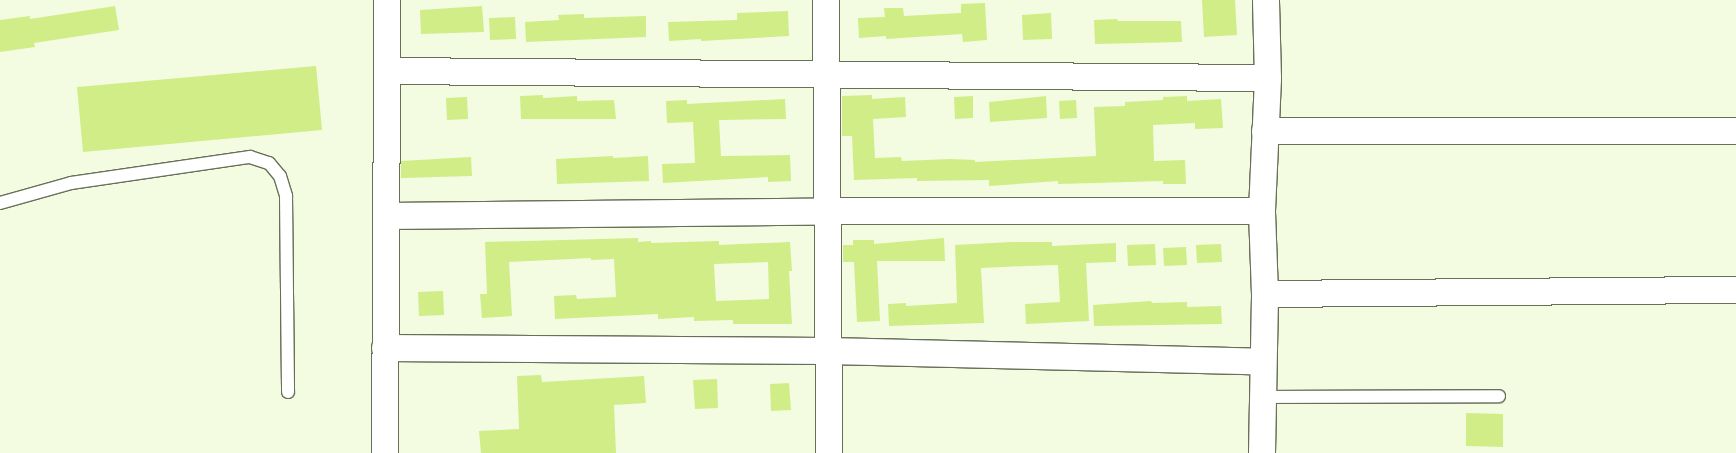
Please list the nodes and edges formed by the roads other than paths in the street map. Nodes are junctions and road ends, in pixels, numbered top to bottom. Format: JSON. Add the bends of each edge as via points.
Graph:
{"nodes":[{"id":1,"x":387,"y":0,"type":"edge"},
{"id":2,"x":826,"y":0,"type":"edge"},
{"id":3,"x":1266,"y":0,"type":"edge"},
{"id":4,"x":386,"y":71,"type":"junction"},
{"id":5,"x":826,"y":73,"type":"junction"},
{"id":6,"x":1268,"y":78,"type":"junction"},
{"id":7,"x":1265,"y":132,"type":"junction"},
{"id":8,"x":1736,"y":132,"type":"edge"},
{"id":9,"x":0,"y":202,"type":"edge"},
{"id":10,"x":827,"y":211,"type":"junction"},
{"id":11,"x":1262,"y":211,"type":"junction"},
{"id":12,"x":386,"y":216,"type":"junction"},
{"id":13,"x":1736,"y":290,"type":"edge"},
{"id":14,"x":1265,"y":294,"type":"junction"},
{"id":15,"x":385,"y":348,"type":"junction"},
{"id":16,"x":828,"y":352,"type":"junction"},
{"id":17,"x":1262,"y":362,"type":"junction"},
{"id":18,"x":288,"y":392,"type":"dead end"},
{"id":19,"x":1499,"y":396,"type":"dead end"},
{"id":20,"x":1262,"y":397,"type":"junction"},
{"id":21,"x":385,"y":453,"type":"edge"},
{"id":22,"x":829,"y":453,"type":"edge"},
{"id":23,"x":1262,"y":453,"type":"edge"}],
"edges":[{"from":1,"to":4,"type":"street"},
{"from":2,"to":5,"type":"street"},
{"from":3,"to":6,"type":"street"},
{"from":4,"to":5,"type":"street"},
{"from":4,"to":12,"type":"street"},
{"from":5,"to":6,"type":"street"},
{"from":5,"to":10,"type":"street"},
{"from":6,"to":7,"type":"street"},
{"from":7,"to":8,"type":"street"},
{"from":7,"to":11,"type":"street"},
{"from":9,"to":18,"type":"lane","via":[[71,183],[250,157],[268,163],[280,176],[286,196]]},
{"from":10,"to":11,"type":"street"},
{"from":10,"to":12,"type":"street"},
{"from":10,"to":16,"type":"street"},
{"from":11,"to":14,"type":"street"},
{"from":12,"to":15,"type":"street"},
{"from":13,"to":14,"type":"street"},
{"from":14,"to":17,"type":"street"},
{"from":15,"to":16,"type":"street"},
{"from":15,"to":21,"type":"street"},
{"from":16,"to":17,"type":"street"},
{"from":16,"to":22,"type":"street"},
{"from":17,"to":20,"type":"street"},
{"from":19,"to":20,"type":"lane"},
{"from":20,"to":23,"type":"street"}]}
